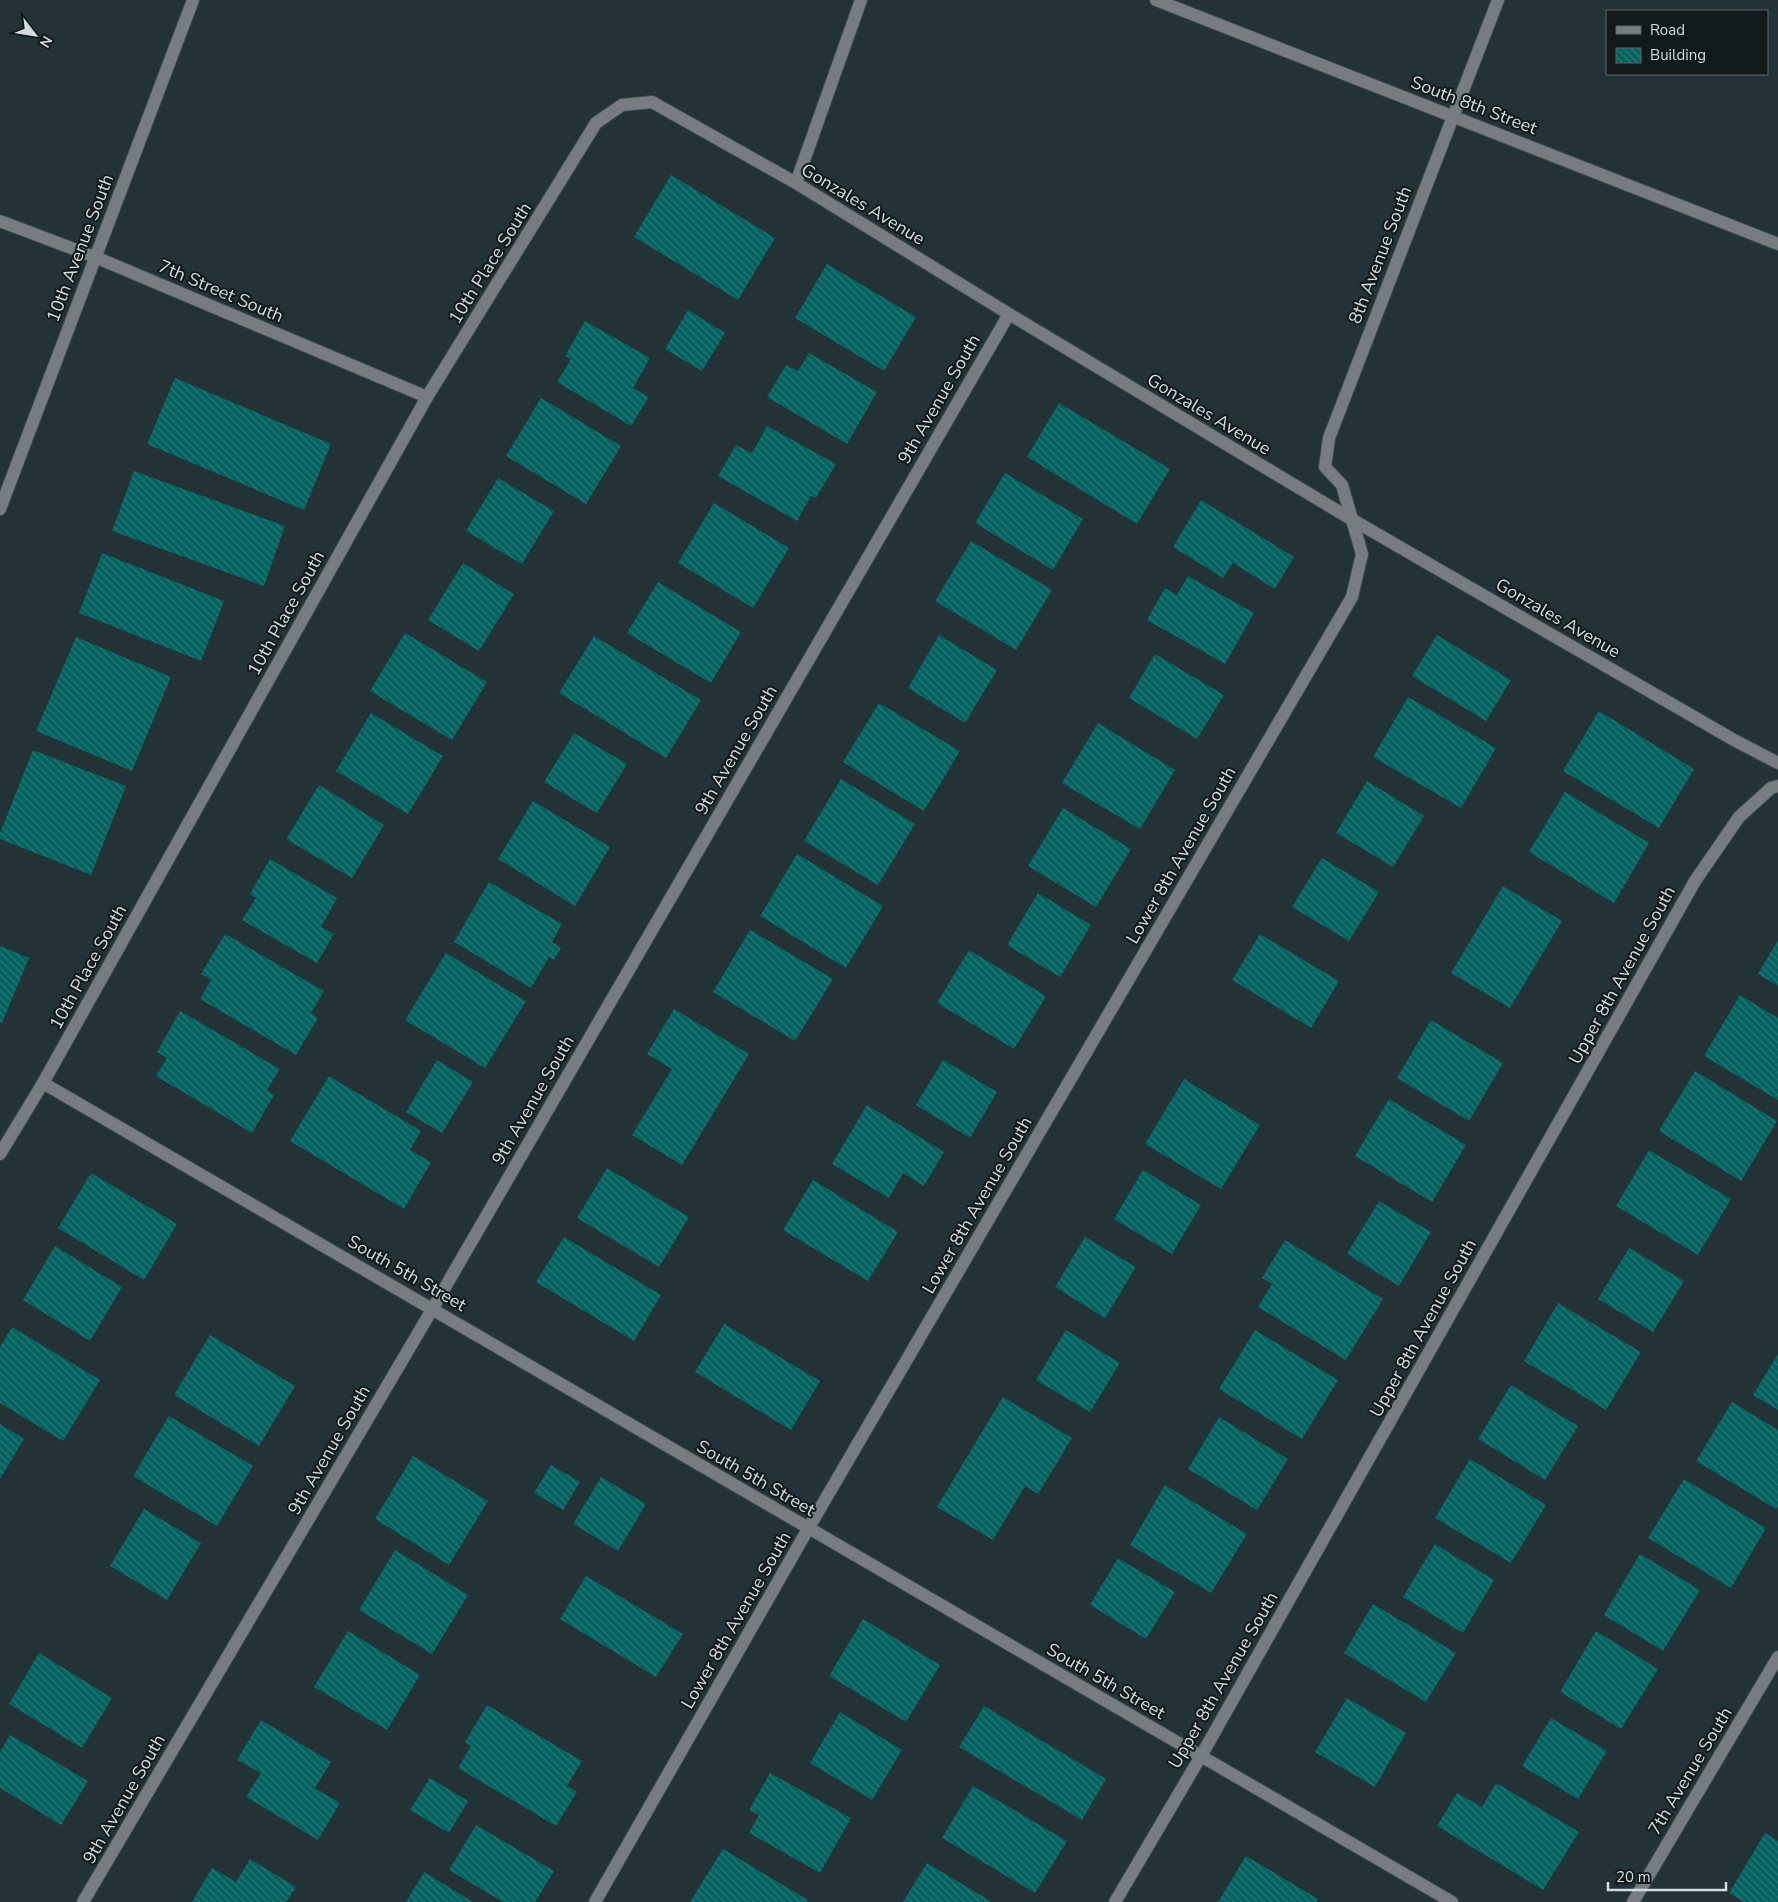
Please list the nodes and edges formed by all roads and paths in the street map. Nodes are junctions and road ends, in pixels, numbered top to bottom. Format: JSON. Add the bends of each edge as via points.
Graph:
{"nodes":[{"id":1,"x":193,"y":0,"type":"edge"},
{"id":2,"x":861,"y":0,"type":"edge"},
{"id":3,"x":1156,"y":0,"type":"edge"},
{"id":4,"x":1498,"y":0,"type":"edge"},
{"id":5,"x":622,"y":105,"type":"joint"},
{"id":6,"x":1452,"y":115,"type":"junction"},
{"id":7,"x":796,"y":183,"type":"junction"},
{"id":8,"x":0,"y":221,"type":"edge"},
{"id":9,"x":1778,"y":244,"type":"edge"},
{"id":10,"x":95,"y":257,"type":"junction"},
{"id":11,"x":1009,"y":314,"type":"junction"},
{"id":12,"x":428,"y":396,"type":"junction"},
{"id":13,"x":0,"y":509,"type":"edge"},
{"id":14,"x":1351,"y":519,"type":"junction"},
{"id":15,"x":1778,"y":763,"type":"edge"},
{"id":16,"x":1778,"y":786,"type":"edge"},
{"id":17,"x":43,"y":1083,"type":"junction"},
{"id":18,"x":0,"y":1154,"type":"edge"},
{"id":19,"x":433,"y":1308,"type":"junction"},
{"id":20,"x":808,"y":1529,"type":"junction"},
{"id":21,"x":1778,"y":1657,"type":"edge"},
{"id":22,"x":1201,"y":1756,"type":"junction"},
{"id":23,"x":84,"y":1902,"type":"edge"},
{"id":24,"x":595,"y":1902,"type":"edge"},
{"id":25,"x":1115,"y":1902,"type":"edge"},
{"id":26,"x":1452,"y":1902,"type":"edge"},
{"id":27,"x":1633,"y":1902,"type":"edge"}],
"edges":[{"from":1,"to":10,"type":"street","name":"10th Avenue South"},
{"from":2,"to":7,"type":"street"},
{"from":3,"to":6,"type":"street","name":"South 8th Street"},
{"from":4,"to":6,"type":"street","name":"8th Avenue South"},
{"from":5,"to":7,"type":"street","name":"Gonzales Avenue","via":[[652,102]]},
{"from":5,"to":12,"type":"street","name":"10th Place South","via":[[596,123]]},
{"from":6,"to":9,"type":"street","name":"South 8th Street"},
{"from":6,"to":14,"type":"street","name":"8th Avenue South","via":[[1329,438],[1324,467],[1342,485]]},
{"from":7,"to":11,"type":"street","name":"Gonzales Avenue"},
{"from":8,"to":10,"type":"street","name":"7th Street South"},
{"from":10,"to":12,"type":"street","name":"7th Street South"},
{"from":10,"to":13,"type":"street","name":"10th Avenue South"},
{"from":11,"to":14,"type":"street","name":"Gonzales Avenue"},
{"from":11,"to":19,"type":"street","name":"9th Avenue South"},
{"from":12,"to":17,"type":"street","name":"10th Place South"},
{"from":14,"to":15,"type":"street","name":"Gonzales Avenue"},
{"from":14,"to":20,"type":"street","name":"Lower 8th Avenue South","via":[[1362,554],[1352,597]]},
{"from":16,"to":22,"type":"street","name":"Upper 8th Avenue South","via":[[1771,788],[1739,816],[1695,881]]},
{"from":17,"to":18,"type":"street","name":"10th Place South"},
{"from":17,"to":19,"type":"street","name":"South 5th Street"},
{"from":19,"to":20,"type":"street","name":"South 5th Street"},
{"from":19,"to":23,"type":"street","name":"9th Avenue South"},
{"from":20,"to":22,"type":"street","name":"South 5th Street"},
{"from":20,"to":24,"type":"street","name":"Lower 8th Avenue South"},
{"from":21,"to":27,"type":"street","name":"7th Avenue South"},
{"from":22,"to":25,"type":"street","name":"Upper 8th Avenue South"},
{"from":22,"to":26,"type":"street","name":"South 5th Street"}]}
